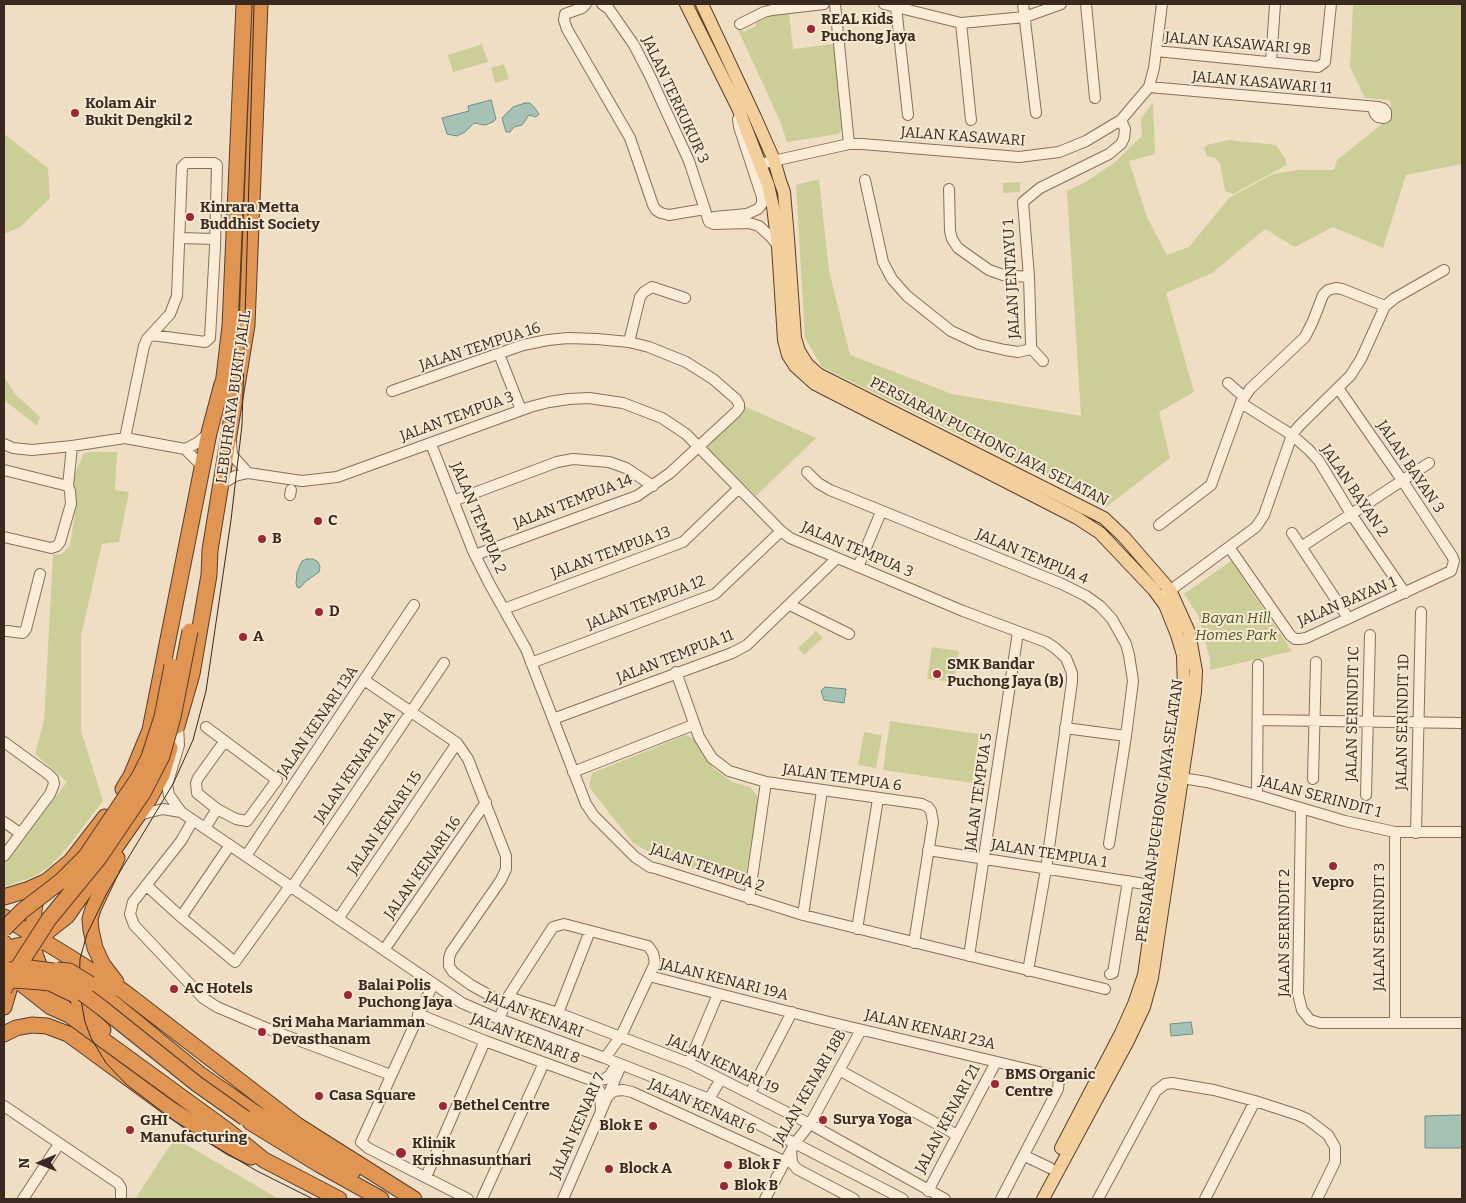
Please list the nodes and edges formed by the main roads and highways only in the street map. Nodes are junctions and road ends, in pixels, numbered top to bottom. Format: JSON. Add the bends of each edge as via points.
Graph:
{"nodes":[{"id":1,"x":244,"y":4,"type":"edge"},
{"id":2,"x":260,"y":4,"type":"edge"},
{"id":3,"x":686,"y":4,"type":"edge"},
{"id":4,"x":702,"y":4,"type":"edge"},
{"id":5,"x":222,"y":384,"type":"junction"},
{"id":6,"x":210,"y":550,"type":"junction"},
{"id":7,"x":1178,"y":777,"type":"junction"},
{"id":8,"x":123,"y":837,"type":"junction"},
{"id":9,"x":47,"y":881,"type":"junction"},
{"id":10,"x":1161,"y":887,"type":"junction"},
{"id":11,"x":4,"y":897,"type":"edge"},
{"id":12,"x":67,"y":916,"type":"junction"},
{"id":13,"x":4,"y":918,"type":"edge"},
{"id":14,"x":4,"y":929,"type":"edge"},
{"id":15,"x":35,"y":942,"type":"junction"},
{"id":16,"x":5,"y":962,"type":"edge"},
{"id":17,"x":54,"y":971,"type":"junction"},
{"id":18,"x":99,"y":975,"type":"junction"},
{"id":19,"x":4,"y":989,"type":"edge"},
{"id":20,"x":123,"y":991,"type":"junction"},
{"id":21,"x":4,"y":1007,"type":"edge"},
{"id":22,"x":69,"y":1015,"type":"junction"},
{"id":23,"x":4,"y":1034,"type":"edge"},
{"id":24,"x":114,"y":1048,"type":"junction"},
{"id":25,"x":243,"y":1122,"type":"junction"},
{"id":26,"x":264,"y":1160,"type":"junction"},
{"id":27,"x":332,"y":1161,"type":"junction"},
{"id":28,"x":339,"y":1199,"type":"edge"},
{"id":29,"x":362,"y":1199,"type":"edge"},
{"id":30,"x":381,"y":1199,"type":"edge"},
{"id":31,"x":389,"y":1199,"type":"edge"},
{"id":32,"x":413,"y":1199,"type":"edge"},
{"id":33,"x":1041,"y":1199,"type":"edge"}],
"edges":[{"from":1,"to":5,"type":"highway","name":"LEBUHRAYA BUKIT JALIL","via":[[234,259]]},
{"from":2,"to":6,"type":"highway","name":"LEBUHRAYA BUKIT JALIL","via":[[247,325]]},
{"from":3,"to":7,"type":"main road","name":"PERSIARAN PUCHONG JAYA SELATAN","via":[[738,108],[768,185],[778,246],[784,340],[795,366],[815,384],[1077,518],[1100,533],[1128,561],[1165,605],[1183,654]]},
{"from":4,"to":7,"type":"main road","name":"PERSIARAN PUCHONG JAYA SELATAN","via":[[774,160],[784,192],[795,338],[807,364],[818,374],[1104,518],[1124,537],[1170,590],[1189,632],[1196,671],[1195,692]]},
{"from":5,"to":9,"type":"highway","via":[[208,433],[148,739],[132,776],[103,820],[71,861]]},
{"from":5,"to":14,"type":"highway","bridge":true,"via":[[220,415],[172,666],[150,757],[86,856]]},
{"from":6,"to":8,"type":"highway","via":[[209,575],[192,674],[178,724],[162,775]]},
{"from":6,"to":19,"type":"highway","bridge":true,"via":[[201,572],[173,717],[162,756],[143,793],[99,858],[49,919]]},
{"from":7,"to":10,"type":"main road","name":"PERSIARAN PUCHONG JAYA SELATAN"},
{"from":8,"to":12,"type":"highway"},
{"from":8,"to":20,"type":"highway","via":[[90,919],[94,948]]},
{"from":9,"to":11,"type":"highway"},
{"from":9,"to":12,"type":"highway","via":[[42,904],[56,914]]},
{"from":9,"to":15,"type":"highway","via":[[36,899]]},
{"from":10,"to":33,"type":"main road","name":"PERSIARAN PUCHONG JAYA SELATAN","via":[[1144,975],[1134,1004],[1050,1168]]},
{"from":10,"to":33,"type":"main road","name":"PERSIARAN PUCHONG JAYA SELATAN","via":[[1152,978],[1144,1007]]},
{"from":12,"to":15,"type":"highway"},
{"from":13,"to":15,"type":"highway"},
{"from":15,"to":16,"type":"highway"},
{"from":15,"to":18,"type":"highway","via":[[72,958]]},
{"from":15,"to":22,"type":"highway","via":[[43,976]]},
{"from":16,"to":17,"type":"highway","bridge":true},
{"from":16,"to":21,"type":"highway","via":[[10,992]]},
{"from":16,"to":22,"type":"highway","via":[[51,1007]]},
{"from":16,"to":25,"type":"highway","bridge":true,"via":[[25,980],[68,990],[146,1056]]},
{"from":17,"to":25,"type":"highway","bridge":true},
{"from":17,"to":27,"type":"highway","bridge":true,"via":[[68,972],[82,979],[201,1075]]},
{"from":18,"to":20,"type":"highway"},
{"from":18,"to":24,"type":"highway","via":[[86,978],[79,989],[79,1006],[102,1028]]},
{"from":20,"to":32,"type":"highway","via":[[298,1125]]},
{"from":22,"to":24,"type":"highway"},
{"from":23,"to":26,"type":"highway","via":[[32,1025],[47,1026],[68,1034],[169,1108],[247,1156]]},
{"from":24,"to":26,"type":"highway"},
{"from":25,"to":29,"type":"highway","via":[[313,1172]]},
{"from":25,"to":30,"type":"highway"},
{"from":26,"to":28,"type":"highway"},
{"from":27,"to":31,"type":"highway"},
{"from":27,"to":32,"type":"highway","via":[[385,1189]]}]}
